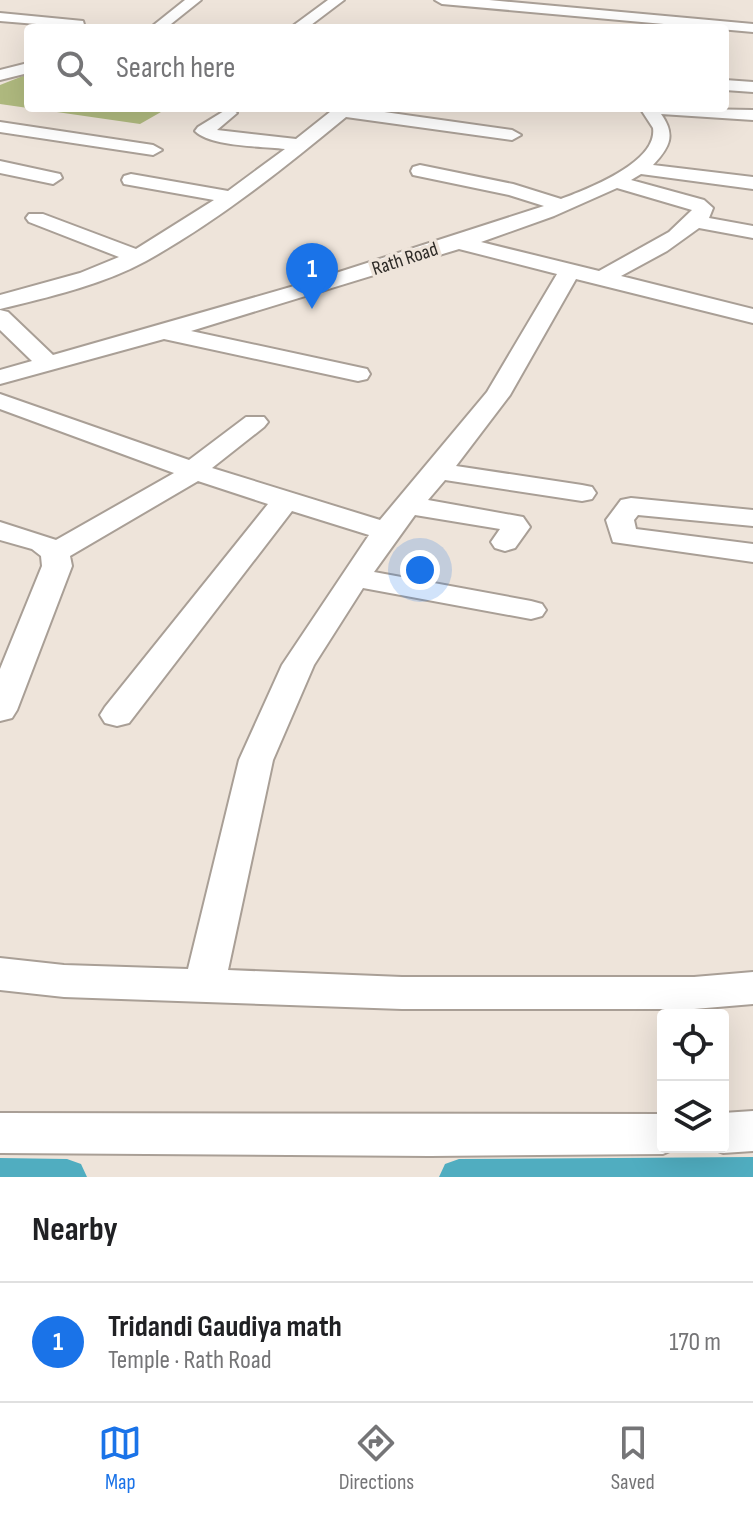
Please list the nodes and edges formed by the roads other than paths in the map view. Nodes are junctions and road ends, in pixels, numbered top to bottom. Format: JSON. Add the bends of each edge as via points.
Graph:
{"nodes":[{"id":1,"x":194,"y":0,"type":"edge"},
{"id":2,"x":337,"y":0,"type":"edge"},
{"id":3,"x":442,"y":0,"type":"edge"},
{"id":4,"x":643,"y":4,"type":"dead end"},
{"id":5,"x":490,"y":5,"type":"junction"},
{"id":6,"x":25,"y":6,"type":"dead end"},
{"id":7,"x":3,"y":17,"type":"edge"},
{"id":8,"x":469,"y":20,"type":"dead end"},
{"id":9,"x":614,"y":23,"type":"edge"},
{"id":10,"x":77,"y":24,"type":"edge"},
{"id":11,"x":162,"y":24,"type":"edge"},
{"id":12,"x":303,"y":24,"type":"edge"},
{"id":13,"x":642,"y":24,"type":"edge"},
{"id":14,"x":729,"y":27,"type":"edge"},
{"id":15,"x":753,"y":28,"type":"edge"},
{"id":16,"x":24,"y":69,"type":"edge"},
{"id":17,"x":0,"y":75,"type":"edge"},
{"id":18,"x":729,"y":85,"type":"edge"},
{"id":19,"x":753,"y":87,"type":"edge"},
{"id":20,"x":341,"y":112,"type":"edge"},
{"id":21,"x":356,"y":112,"type":"edge"},
{"id":22,"x":461,"y":112,"type":"edge"},
{"id":23,"x":651,"y":112,"type":"edge"},
{"id":24,"x":711,"y":112,"type":"edge"},
{"id":25,"x":228,"y":113,"type":"dead end"},
{"id":26,"x":753,"y":115,"type":"edge"},
{"id":27,"x":0,"y":127,"type":"edge"},
{"id":28,"x":445,"y":127,"type":"junction"},
{"id":29,"x":512,"y":135,"type":"dead end"},
{"id":30,"x":299,"y":145,"type":"junction"},
{"id":31,"x":153,"y":150,"type":"dead end"},
{"id":32,"x":0,"y":167,"type":"edge"},
{"id":33,"x":636,"y":168,"type":"junction"},
{"id":34,"x":420,"y":171,"type":"dead end"},
{"id":35,"x":53,"y":178,"type":"dead end"},
{"id":36,"x":131,"y":180,"type":"dead end"},
{"id":37,"x":615,"y":182,"type":"junction"},
{"id":38,"x":753,"y":183,"type":"edge"},
{"id":39,"x":231,"y":197,"type":"junction"},
{"id":40,"x":559,"y":205,"type":"junction"},
{"id":41,"x":36,"y":218,"type":"dead end"},
{"id":42,"x":698,"y":222,"type":"junction"},
{"id":43,"x":753,"y":232,"type":"edge"},
{"id":44,"x":458,"y":242,"type":"junction"},
{"id":45,"x":138,"y":257,"type":"junction"},
{"id":46,"x":570,"y":271,"type":"junction"},
{"id":47,"x":602,"y":278,"type":"junction"},
{"id":48,"x":0,"y":302,"type":"edge"},
{"id":49,"x":753,"y":316,"type":"edge"},
{"id":50,"x":0,"y":317,"type":"edge"},
{"id":51,"x":163,"y":332,"type":"junction"},
{"id":52,"x":49,"y":364,"type":"junction"},
{"id":53,"x":358,"y":374,"type":"dead end"},
{"id":54,"x":0,"y":377,"type":"edge"},
{"id":55,"x":0,"y":401,"type":"edge"},
{"id":56,"x":255,"y":422,"type":"dead end"},
{"id":57,"x":195,"y":470,"type":"junction"},
{"id":58,"x":438,"y":471,"type":"junction"},
{"id":59,"x":582,"y":493,"type":"dead end"},
{"id":60,"x":285,"y":501,"type":"junction"},
{"id":61,"x":408,"y":505,"type":"junction"},
{"id":62,"x":753,"y":518,"type":"edge"},
{"id":63,"x":0,"y":531,"type":"edge"},
{"id":64,"x":386,"y":531,"type":"junction"},
{"id":65,"x":505,"y":542,"type":"dead end"},
{"id":66,"x":55,"y":553,"type":"junction"},
{"id":67,"x":753,"y":553,"type":"edge"},
{"id":68,"x":355,"y":578,"type":"junction"},
{"id":69,"x":531,"y":610,"type":"dead end"},
{"id":70,"x":0,"y":710,"type":"edge"},
{"id":71,"x":117,"y":715,"type":"dead end"},
{"id":72,"x":0,"y":974,"type":"edge"},
{"id":73,"x":204,"y":985,"type":"junction"},
{"id":74,"x":753,"y":988,"type":"edge"},
{"id":75,"x":753,"y":1131,"type":"edge"},
{"id":76,"x":0,"y":1133,"type":"edge"},
{"id":77,"x":729,"y":1133,"type":"edge"},
{"id":78,"x":657,"y":1134,"type":"edge"}],
"edges":[{"from":1,"to":11,"type":"street"},
{"from":2,"to":12,"type":"street"},
{"from":3,"to":5,"type":"street"},
{"from":4,"to":9,"type":"street"},
{"from":5,"to":8,"type":"street"},
{"from":5,"to":9,"type":"street"},
{"from":6,"to":7,"type":"street"},
{"from":7,"to":10,"type":"street"},
{"from":9,"to":13,"type":"street"},
{"from":14,"to":15,"type":"street"},
{"from":16,"to":17,"type":"street"},
{"from":18,"to":19,"type":"street"},
{"from":20,"to":30,"type":"street"},
{"from":21,"to":28,"type":"street"},
{"from":22,"to":28,"type":"street"},
{"from":23,"to":33,"type":"street","name":"Rath Road","via":[[665,135],[656,152]]},
{"from":24,"to":26,"type":"street"},
{"from":25,"to":30,"type":"street","via":[[204,131]]},
{"from":27,"to":31,"type":"street"},
{"from":28,"to":29,"type":"street"},
{"from":30,"to":39,"type":"street"},
{"from":32,"to":35,"type":"street"},
{"from":33,"to":37,"type":"street","name":"Rath Road"},
{"from":33,"to":38,"type":"street"},
{"from":34,"to":40,"type":"street"},
{"from":36,"to":39,"type":"street"},
{"from":37,"to":40,"type":"street","name":"Rath Road"},
{"from":37,"to":42,"type":"street","via":[[697,204],[704,213]]},
{"from":39,"to":45,"type":"street"},
{"from":40,"to":44,"type":"street","name":"Rath Road"},
{"from":41,"to":45,"type":"street"},
{"from":42,"to":43,"type":"street"},
{"from":42,"to":47,"type":"street"},
{"from":44,"to":46,"type":"street"},
{"from":44,"to":51,"type":"street","name":"Rath Road"},
{"from":45,"to":48,"type":"street","via":[[88,278]]},
{"from":46,"to":47,"type":"street"},
{"from":46,"to":58,"type":"street","via":[[498,395]]},
{"from":47,"to":49,"type":"street"},
{"from":50,"to":52,"type":"street"},
{"from":51,"to":52,"type":"street","name":"Rath Road"},
{"from":51,"to":53,"type":"street"},
{"from":52,"to":54,"type":"street","name":"Rath Road"},
{"from":55,"to":57,"type":"street"},
{"from":56,"to":57,"type":"street"},
{"from":57,"to":60,"type":"street"},
{"from":57,"to":66,"type":"street"},
{"from":58,"to":59,"type":"street"},
{"from":58,"to":61,"type":"street"},
{"from":60,"to":64,"type":"street"},
{"from":60,"to":71,"type":"street"},
{"from":61,"to":64,"type":"street"},
{"from":61,"to":65,"type":"street","via":[[513,523],[516,527]]},
{"from":62,"to":67,"type":"street","via":[[631,506],[620,520],[623,536]]},
{"from":63,"to":66,"type":"street","via":[[42,543]]},
{"from":64,"to":68,"type":"street"},
{"from":66,"to":70,"type":"street","via":[[57,566]]},
{"from":68,"to":69,"type":"street"},
{"from":68,"to":73,"type":"street","via":[[298,665],[256,760]]},
{"from":72,"to":73,"type":"street"},
{"from":73,"to":74,"type":"street","via":[[402,993],[694,993]]},
{"from":75,"to":77,"type":"street"},
{"from":76,"to":78,"type":"street"}]}
